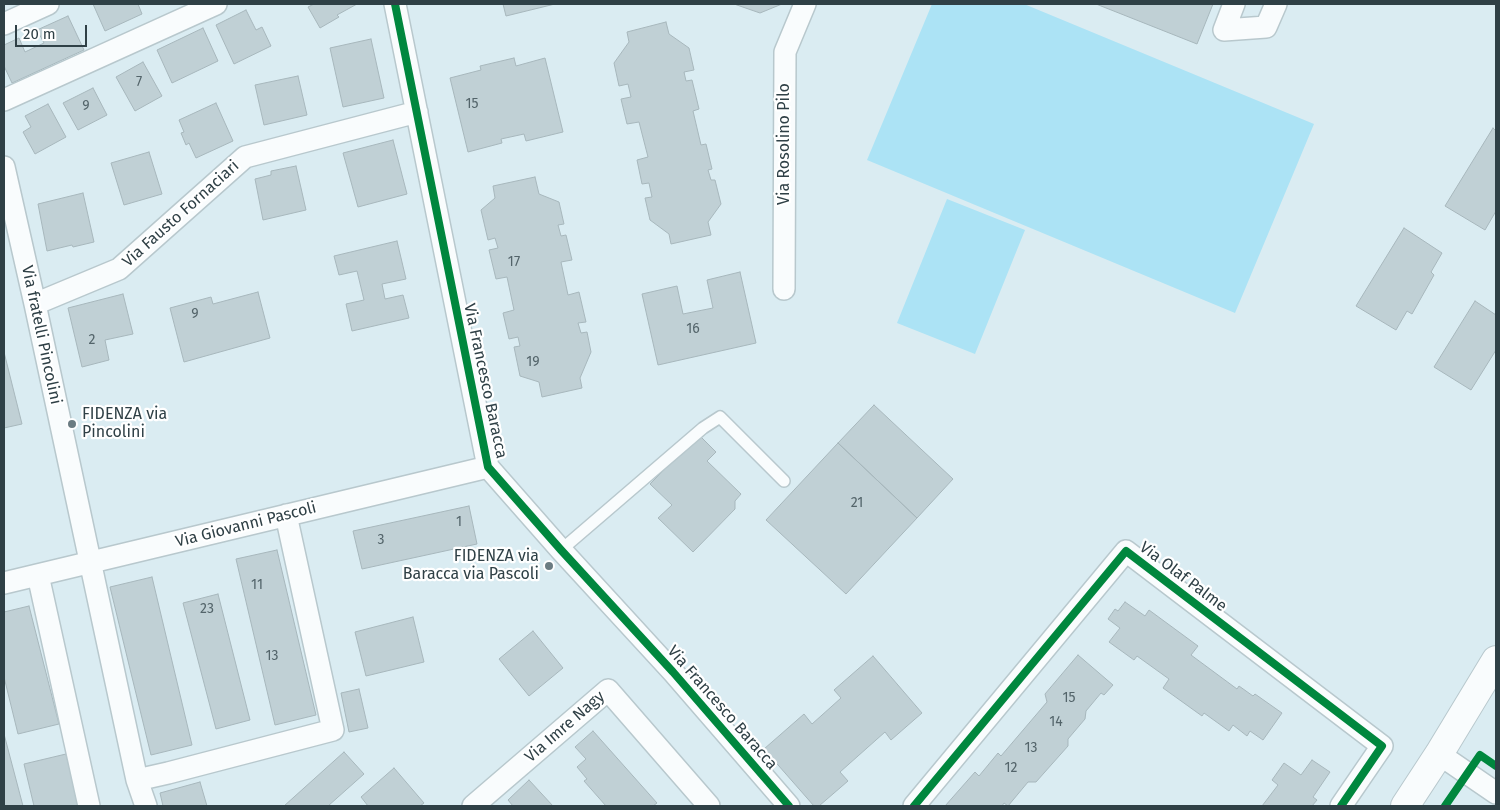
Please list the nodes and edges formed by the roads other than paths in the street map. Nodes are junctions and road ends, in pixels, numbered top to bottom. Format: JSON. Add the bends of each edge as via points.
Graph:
{"nodes":[{"id":1,"x":48,"y":4,"type":"edge"},
{"id":2,"x":216,"y":4,"type":"edge"},
{"id":3,"x":395,"y":4,"type":"edge"},
{"id":4,"x":805,"y":4,"type":"edge"},
{"id":5,"x":1234,"y":4,"type":"edge"},
{"id":6,"x":1276,"y":4,"type":"edge"},
{"id":7,"x":4,"y":24,"type":"edge"},
{"id":8,"x":4,"y":100,"type":"edge"},
{"id":9,"x":417,"y":112,"type":"junction"},
{"id":10,"x":4,"y":167,"type":"edge"},
{"id":11,"x":784,"y":289,"type":"dead end"},
{"id":12,"x":35,"y":304,"type":"junction"},
{"id":13,"x":488,"y":467,"type":"junction"},
{"id":14,"x":784,"y":481,"type":"dead end"},
{"id":15,"x":286,"y":515,"type":"junction"},
{"id":16,"x":561,"y":550,"type":"junction"},
{"id":17,"x":90,"y":562,"type":"junction"},
{"id":18,"x":38,"y":575,"type":"junction"},
{"id":19,"x":4,"y":583,"type":"edge"},
{"id":20,"x":1496,"y":660,"type":"edge"},
{"id":21,"x":1440,"y":754,"type":"junction"},
{"id":22,"x":137,"y":780,"type":"junction"},
{"id":23,"x":1496,"y":793,"type":"edge"},
{"id":24,"x":89,"y":806,"type":"edge"},
{"id":25,"x":146,"y":806,"type":"edge"},
{"id":26,"x":473,"y":806,"type":"edge"},
{"id":27,"x":708,"y":806,"type":"edge"},
{"id":28,"x":789,"y":806,"type":"edge"},
{"id":29,"x":914,"y":806,"type":"edge"},
{"id":30,"x":1341,"y":806,"type":"edge"},
{"id":31,"x":1405,"y":806,"type":"edge"}],
"edges":[{"from":1,"to":7,"type":"street"},
{"from":2,"to":8,"type":"street"},
{"from":3,"to":9,"type":"street","name":"Via Francesco Baracca"},
{"from":4,"to":11,"type":"street","name":"Via Rosolino Pilo","via":[[785,52]]},
{"from":5,"to":6,"type":"street","via":[[1224,30],[1266,27]]},
{"from":9,"to":12,"type":"street","name":"Via Fausto Fornaciari","via":[[246,157],[120,269]]},
{"from":9,"to":13,"type":"street","name":"Via Francesco Baracca"},
{"from":10,"to":12,"type":"street","name":"Via fratelli Pincolini"},
{"from":12,"to":17,"type":"street","name":"Via fratelli Pincolini"},
{"from":13,"to":15,"type":"street","name":"Via Giovanni Pascoli"},
{"from":13,"to":16,"type":"street","name":"Via Francesco Baracca"},
{"from":14,"to":16,"type":"lane","via":[[720,417]]},
{"from":15,"to":17,"type":"street","name":"Via Giovanni Pascoli"},
{"from":15,"to":22,"type":"street","via":[[333,730]]},
{"from":16,"to":28,"type":"street","name":"Via Francesco Baracca"},
{"from":17,"to":18,"type":"street","name":"Via Giovanni Pascoli"},
{"from":17,"to":22,"type":"street","name":"Via fratelli Pincolini"},
{"from":18,"to":19,"type":"street","name":"Via Giovanni Pascoli"},
{"from":18,"to":24,"type":"street"},
{"from":20,"to":21,"type":"street"},
{"from":21,"to":23,"type":"street"},
{"from":21,"to":31,"type":"street"},
{"from":22,"to":25,"type":"street","name":"Via fratelli Pincolini"},
{"from":26,"to":27,"type":"street","name":"Via Imre Nagy","via":[[608,690]]},
{"from":29,"to":30,"type":"street","name":"Via Olaf Palme","via":[[1126,551],[1382,746]]}]}
